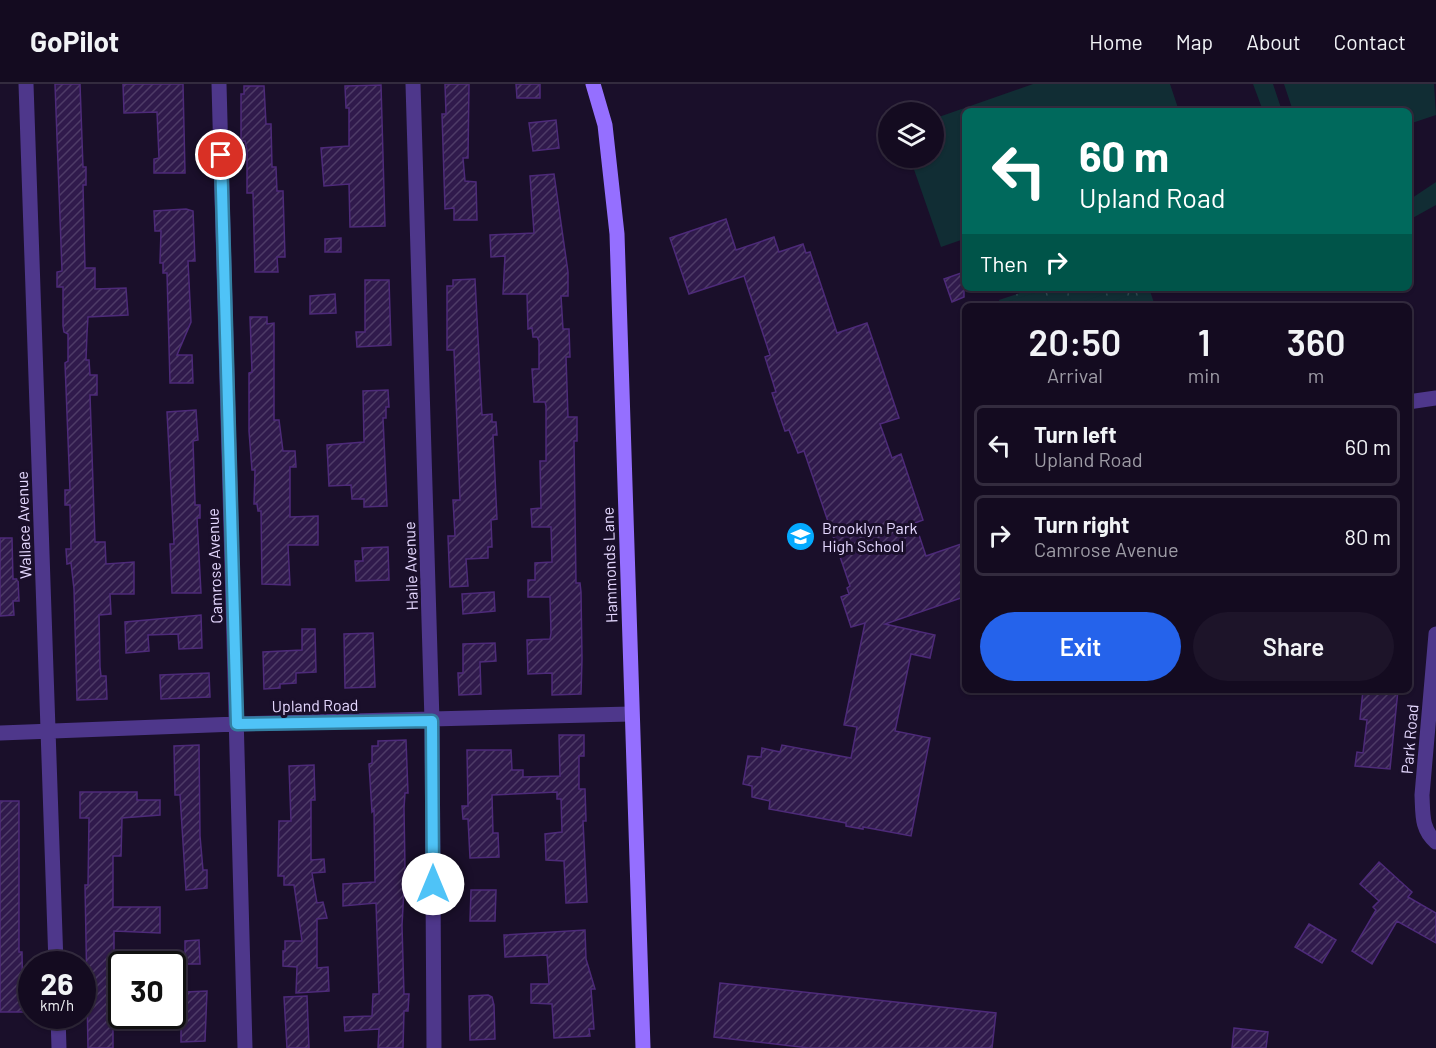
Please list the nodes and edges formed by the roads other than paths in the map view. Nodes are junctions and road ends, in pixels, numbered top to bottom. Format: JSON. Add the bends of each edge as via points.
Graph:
{"nodes":[{"id":1,"x":26,"y":84,"type":"edge"},
{"id":2,"x":219,"y":84,"type":"edge"},
{"id":3,"x":413,"y":84,"type":"edge"},
{"id":4,"x":593,"y":84,"type":"edge"},
{"id":5,"x":1436,"y":398,"type":"edge"},
{"id":6,"x":1412,"y":401,"type":"edge"},
{"id":7,"x":1436,"y":634,"type":"edge"},
{"id":8,"x":631,"y":714,"type":"junction"},
{"id":9,"x":432,"y":721,"type":"junction"},
{"id":10,"x":237,"y":724,"type":"junction"},
{"id":11,"x":48,"y":731,"type":"junction"},
{"id":12,"x":0,"y":733,"type":"edge"},
{"id":13,"x":1432,"y":733,"type":"edge"},
{"id":14,"x":1436,"y":842,"type":"edge"},
{"id":15,"x":56,"y":951,"type":"edge"},
{"id":16,"x":58,"y":1029,"type":"edge"},
{"id":17,"x":59,"y":1048,"type":"edge"},
{"id":18,"x":245,"y":1048,"type":"edge"},
{"id":19,"x":434,"y":1048,"type":"edge"},
{"id":20,"x":643,"y":1048,"type":"edge"}],
"edges":[{"from":1,"to":11,"type":"street","name":"Wallace Avenue"},
{"from":2,"to":10,"type":"street","name":"Camrose Avenue"},
{"from":3,"to":9,"type":"street","name":"Haile Avenue"},
{"from":4,"to":8,"type":"street","name":"Hammonds Lane","via":[[604,125],[617,234]]},
{"from":5,"to":6,"type":"street"},
{"from":7,"to":13,"type":"street","name":"Park Road"},
{"from":8,"to":9,"type":"street","name":"Upland Road"},
{"from":8,"to":20,"type":"street","name":"Hammonds Lane"},
{"from":9,"to":10,"type":"street","name":"Upland Road"},
{"from":9,"to":19,"type":"street","name":"Haile Avenue"},
{"from":10,"to":11,"type":"street","name":"Upland Road"},
{"from":10,"to":18,"type":"street","name":"Camrose Avenue"},
{"from":11,"to":12,"type":"street","name":"Upland Road"},
{"from":11,"to":15,"type":"street","name":"Wallace Avenue"},
{"from":13,"to":14,"type":"street","name":"Park Road","via":[[1423,822],[1426,834]]},
{"from":16,"to":17,"type":"street"}]}
